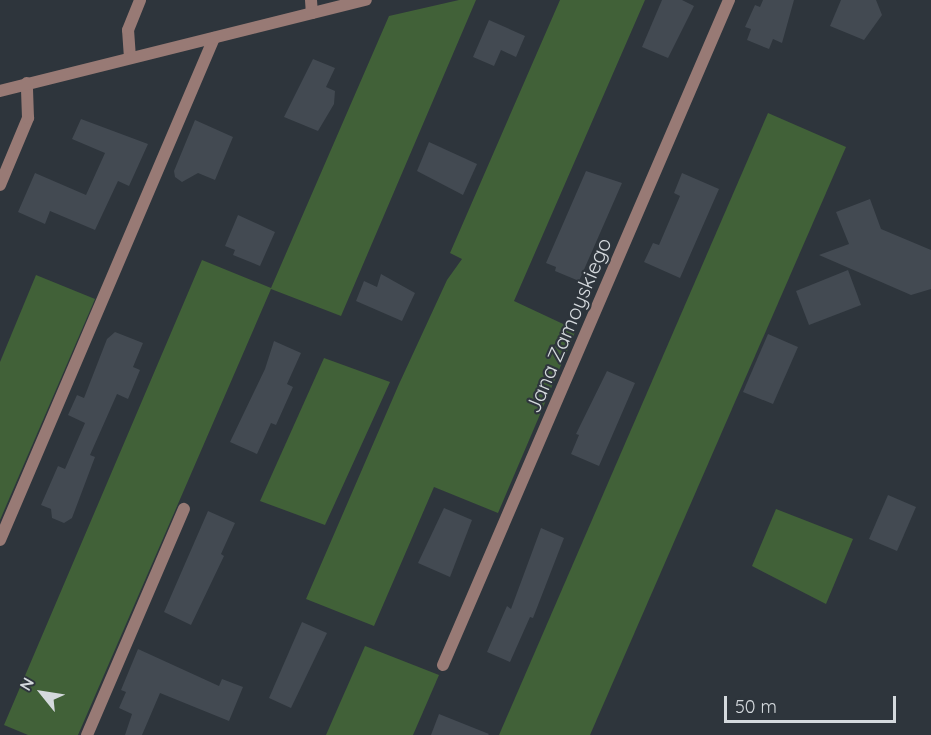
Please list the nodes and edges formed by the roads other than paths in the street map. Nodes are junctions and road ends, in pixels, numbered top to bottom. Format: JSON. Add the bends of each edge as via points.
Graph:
{"nodes":[{"id":1,"x":140,"y":0,"type":"edge"},
{"id":2,"x":311,"y":0,"type":"edge"},
{"id":3,"x":366,"y":0,"type":"edge"},
{"id":4,"x":729,"y":0,"type":"edge"},
{"id":5,"x":312,"y":13,"type":"junction"},
{"id":6,"x":214,"y":38,"type":"junction"},
{"id":7,"x":130,"y":58,"type":"junction"},
{"id":8,"x":27,"y":83,"type":"junction"},
{"id":9,"x":0,"y":91,"type":"edge"},
{"id":10,"x":0,"y":185,"type":"edge"},
{"id":11,"x":184,"y":509,"type":"dead end"},
{"id":12,"x":0,"y":540,"type":"edge"},
{"id":13,"x":443,"y":665,"type":"dead end"},
{"id":14,"x":87,"y":735,"type":"edge"}],
"edges":[{"from":1,"to":7,"type":"street","via":[[128,30]]},
{"from":2,"to":5,"type":"street"},
{"from":3,"to":5,"type":"street"},
{"from":4,"to":13,"type":"street","name":"Jana Zamoyskiego"},
{"from":5,"to":6,"type":"street"},
{"from":6,"to":7,"type":"street"},
{"from":6,"to":12,"type":"street"},
{"from":7,"to":8,"type":"street"},
{"from":8,"to":9,"type":"street"},
{"from":8,"to":10,"type":"street","via":[[28,118]]},
{"from":11,"to":14,"type":"street"}]}
